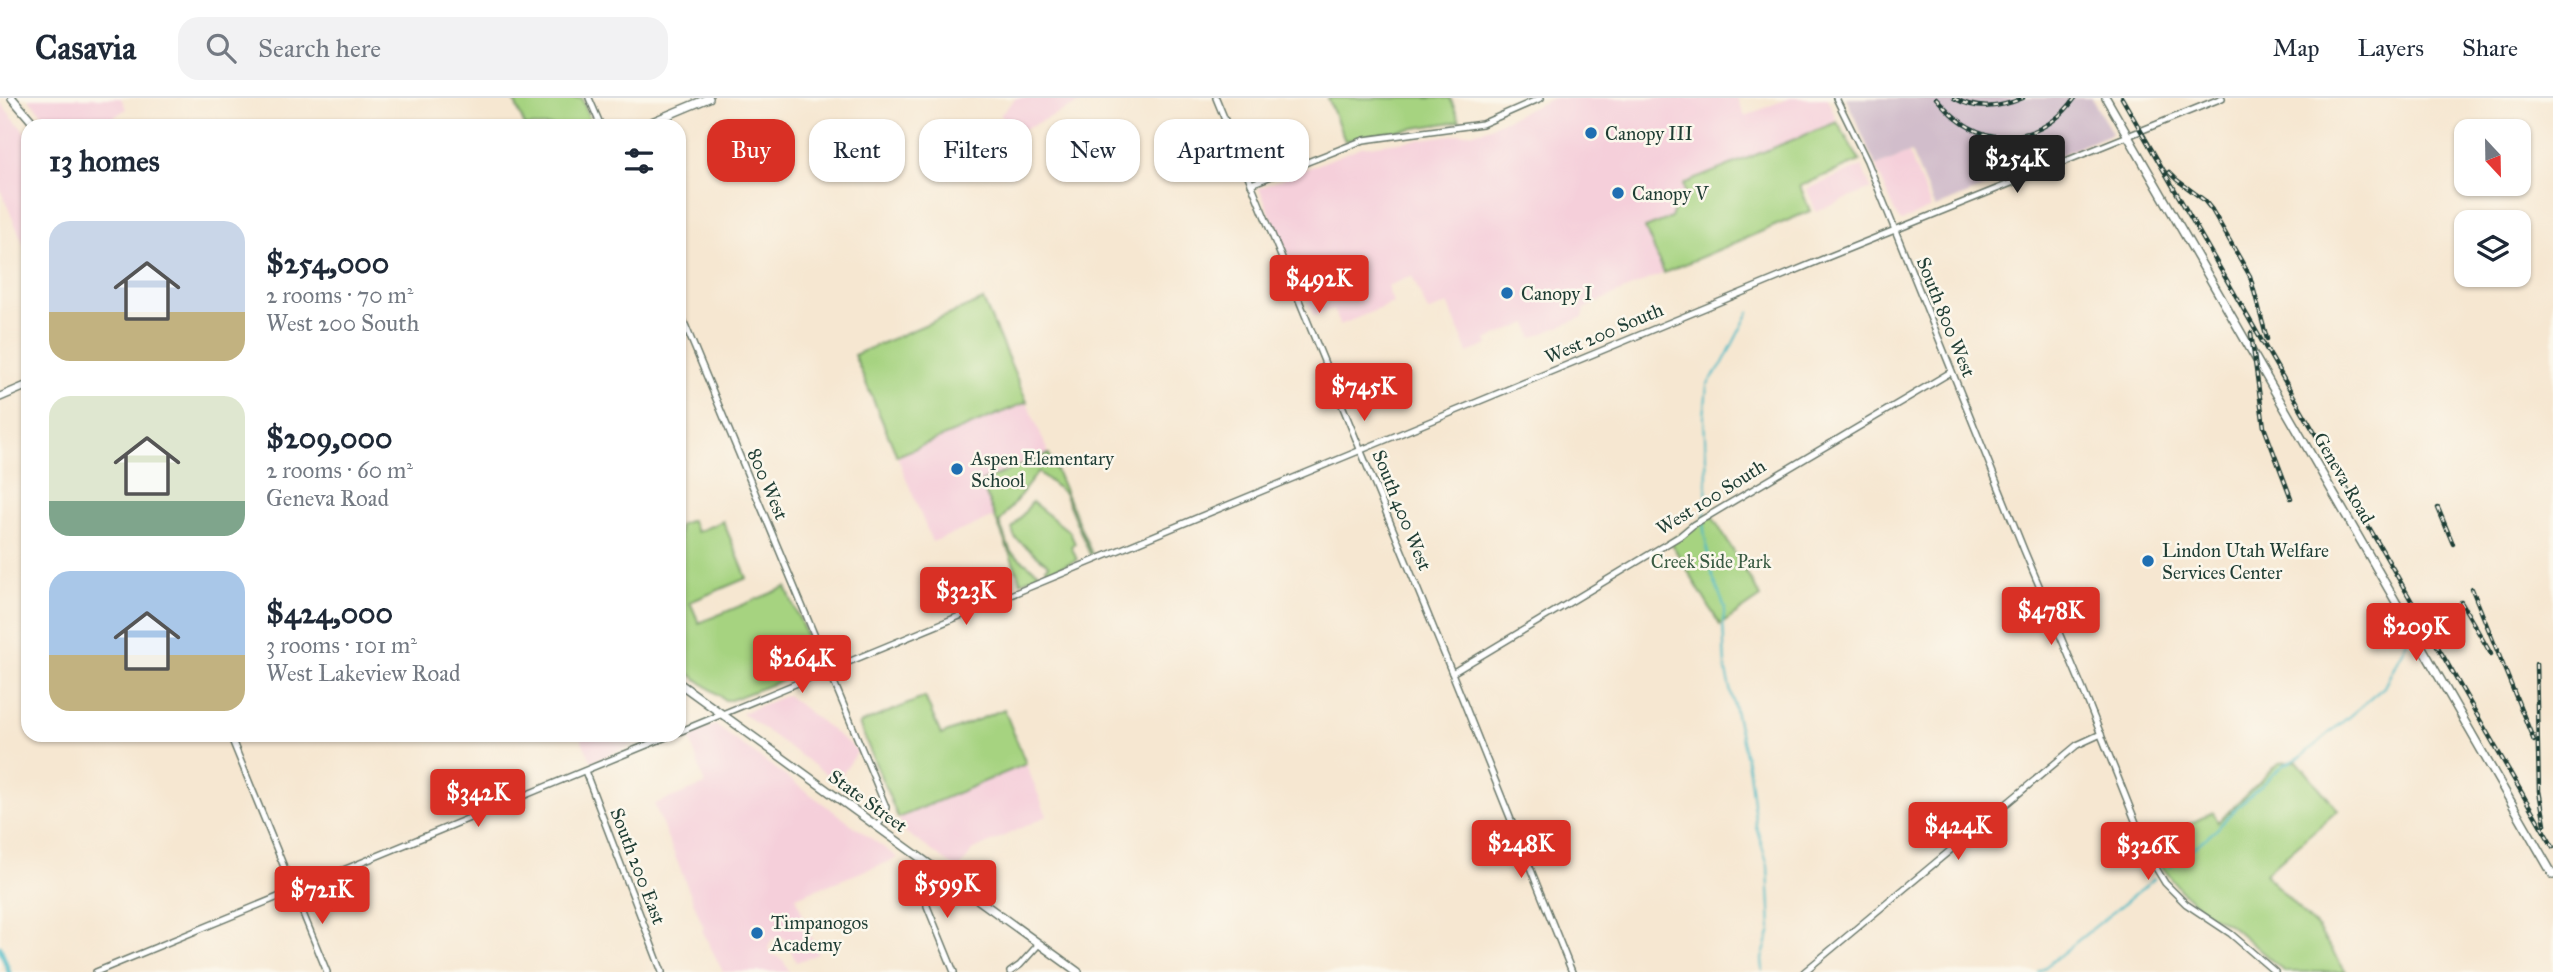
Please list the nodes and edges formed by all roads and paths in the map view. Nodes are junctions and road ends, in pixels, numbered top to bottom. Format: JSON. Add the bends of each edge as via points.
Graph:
{"nodes":[{"id":1,"x":12,"y":98,"type":"edge"},
{"id":2,"x":589,"y":98,"type":"edge"},
{"id":3,"x":709,"y":98,"type":"edge"},
{"id":4,"x":1216,"y":98,"type":"edge"},
{"id":5,"x":1541,"y":98,"type":"edge"},
{"id":6,"x":1836,"y":98,"type":"edge"},
{"id":7,"x":2106,"y":98,"type":"edge"},
{"id":8,"x":2222,"y":98,"type":"edge"},
{"id":9,"x":30,"y":119,"type":"edge"},
{"id":10,"x":598,"y":119,"type":"edge"},
{"id":11,"x":659,"y":119,"type":"edge"},
{"id":12,"x":2128,"y":136,"type":"junction"},
{"id":13,"x":1251,"y":184,"type":"junction"},
{"id":14,"x":1895,"y":230,"type":"junction"},
{"id":15,"x":686,"y":327,"type":"edge"},
{"id":16,"x":1951,"y":372,"type":"junction"},
{"id":17,"x":21,"y":388,"type":"edge"},
{"id":18,"x":0,"y":397,"type":"edge"},
{"id":19,"x":1361,"y":451,"type":"junction"},
{"id":20,"x":829,"y":670,"type":"junction"},
{"id":21,"x":1452,"y":673,"type":"junction"},
{"id":22,"x":686,"y":688,"type":"edge"},
{"id":23,"x":722,"y":714,"type":"junction"},
{"id":24,"x":686,"y":729,"type":"edge"},
{"id":25,"x":2101,"y":734,"type":"junction"},
{"id":26,"x":233,"y":742,"type":"edge"},
{"id":27,"x":654,"y":742,"type":"edge"},
{"id":28,"x":585,"y":771,"type":"junction"},
{"id":29,"x":877,"y":827,"type":"junction"},
{"id":30,"x":935,"y":868,"type":"junction"},
{"id":31,"x":2553,"y":875,"type":"edge"},
{"id":32,"x":293,"y":891,"type":"junction"},
{"id":33,"x":1039,"y":944,"type":"junction"},
{"id":34,"x":96,"y":972,"type":"edge"},
{"id":35,"x":327,"y":972,"type":"edge"},
{"id":36,"x":662,"y":972,"type":"edge"},
{"id":37,"x":954,"y":972,"type":"edge"},
{"id":38,"x":1010,"y":972,"type":"edge"},
{"id":39,"x":1078,"y":972,"type":"edge"},
{"id":40,"x":1572,"y":972,"type":"edge"},
{"id":41,"x":1804,"y":972,"type":"edge"},
{"id":42,"x":2275,"y":972,"type":"edge"}],
"edges":[{"from":1,"to":9,"type":"main road"},
{"from":2,"to":10,"type":"street"},
{"from":3,"to":11,"type":"main road"},
{"from":4,"to":13,"type":"street","name":"South 400 West"},
{"from":5,"to":13,"type":"street","via":[[1482,124],[1364,139]]},
{"from":6,"to":14,"type":"street","name":"South 800 West"},
{"from":7,"to":12,"type":"main road","name":"Geneva Road"},
{"from":8,"to":12,"type":"street","name":"West 200 South"},
{"from":12,"to":14,"type":"street","name":"West 200 South"},
{"from":12,"to":31,"type":"main road","name":"Geneva Road"},
{"from":13,"to":19,"type":"street","name":"South 400 West"},
{"from":14,"to":16,"type":"street","name":"South 800 West"},
{"from":14,"to":19,"type":"street","name":"West 200 South"},
{"from":15,"to":20,"type":"street","name":"800 West"},
{"from":16,"to":21,"type":"street","name":"West 100 South"},
{"from":16,"to":25,"type":"street","name":"South 800 West"},
{"from":17,"to":18,"type":"main road"},
{"from":19,"to":20,"type":"street","name":"West 200 South"},
{"from":19,"to":21,"type":"street","name":"South 400 West"},
{"from":20,"to":23,"type":"street","name":"West 200 South"},
{"from":20,"to":29,"type":"street","name":"800 West","via":[[886,807]]},
{"from":21,"to":40,"type":"street","name":"South 400 West"},
{"from":22,"to":23,"type":"main road","name":"State Street"},
{"from":23,"to":24,"type":"street","name":"West 200 South"},
{"from":23,"to":29,"type":"main road","name":"State Street"},
{"from":25,"to":41,"type":"street","via":[[2077,745]]},
{"from":25,"to":42,"type":"street","name":"South 800 West","via":[[2158,873],[2186,904]]},
{"from":26,"to":32,"type":"street"},
{"from":27,"to":28,"type":"street"},
{"from":28,"to":32,"type":"street"},
{"from":28,"to":36,"type":"street","name":"South 200 East"},
{"from":29,"to":30,"type":"main road","name":"State Street"},
{"from":30,"to":33,"type":"main road","name":"State Street"},
{"from":30,"to":37,"type":"street","via":[[926,891],[927,906]]},
{"from":32,"to":34,"type":"street"},
{"from":32,"to":35,"type":"street"},
{"from":33,"to":38,"type":"street"},
{"from":33,"to":39,"type":"main road","name":"State Street"}]}
